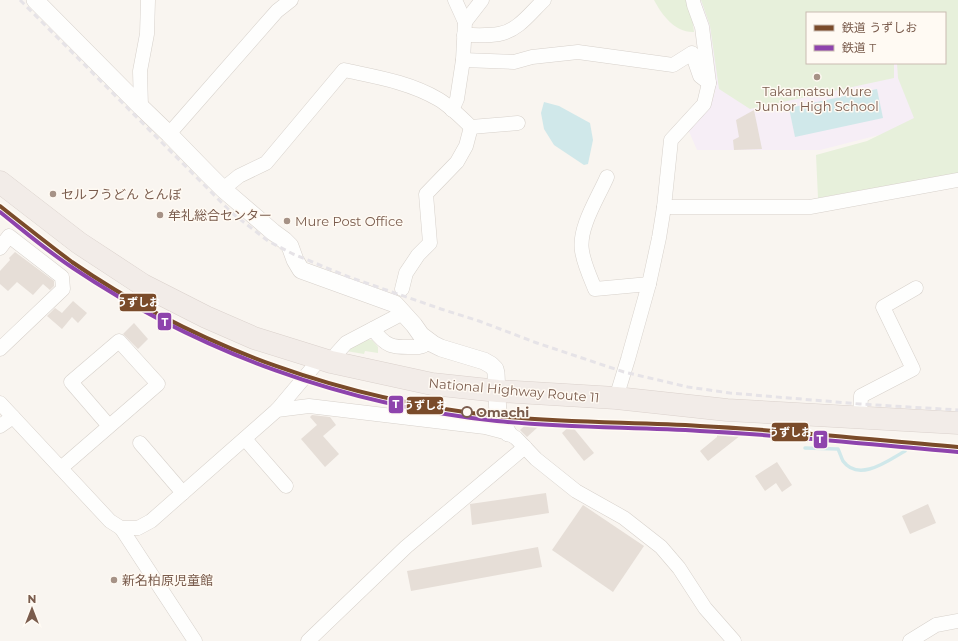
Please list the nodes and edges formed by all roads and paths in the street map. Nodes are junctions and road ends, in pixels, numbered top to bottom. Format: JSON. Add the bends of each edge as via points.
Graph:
{"nodes":[{"id":1,"x":35,"y":0,"type":"edge"},
{"id":2,"x":148,"y":0,"type":"edge"},
{"id":3,"x":291,"y":0,"type":"edge"},
{"id":4,"x":455,"y":0,"type":"edge"},
{"id":5,"x":482,"y":0,"type":"edge"},
{"id":6,"x":544,"y":0,"type":"edge"},
{"id":7,"x":693,"y":0,"type":"edge"},
{"id":8,"x":464,"y":28,"type":"junction"},
{"id":9,"x":463,"y":60,"type":"junction"},
{"id":10,"x":709,"y":83,"type":"junction"},
{"id":11,"x":141,"y":107,"type":"junction"},
{"id":12,"x":452,"y":110,"type":"junction"},
{"id":13,"x":518,"y":123,"type":"dead end"},
{"id":14,"x":471,"y":126,"type":"junction"},
{"id":15,"x":169,"y":134,"type":"junction"},
{"id":16,"x":607,"y":178,"type":"dead end"},
{"id":17,"x":958,"y":180,"type":"edge"},
{"id":18,"x":0,"y":182,"type":"edge"},
{"id":19,"x":224,"y":189,"type":"junction"},
{"id":20,"x":664,"y":207,"type":"junction"},
{"id":21,"x":0,"y":248,"type":"edge"},
{"id":22,"x":649,"y":284,"type":"junction"},
{"id":23,"x":916,"y":288,"type":"dead end"},
{"id":24,"x":402,"y":289,"type":"dead end"},
{"id":25,"x":403,"y":313,"type":"junction"},
{"id":26,"x":373,"y":329,"type":"junction"},
{"id":27,"x":428,"y":340,"type":"junction"},
{"id":28,"x":0,"y":349,"type":"edge"},
{"id":29,"x":326,"y":361,"type":"junction"},
{"id":30,"x":498,"y":391,"type":"junction"},
{"id":31,"x":616,"y":398,"type":"junction"},
{"id":32,"x":0,"y":403,"type":"edge"},
{"id":33,"x":277,"y":410,"type":"junction"},
{"id":34,"x":13,"y":416,"type":"junction"},
{"id":35,"x":860,"y":418,"type":"junction"},
{"id":36,"x":958,"y":423,"type":"edge"},
{"id":37,"x":0,"y":426,"type":"edge"},
{"id":38,"x":109,"y":426,"type":"junction"},
{"id":39,"x":508,"y":433,"type":"junction"},
{"id":40,"x":245,"y":439,"type":"junction"},
{"id":41,"x":140,"y":443,"type":"dead end"},
{"id":42,"x":525,"y":447,"type":"junction"},
{"id":43,"x":61,"y":468,"type":"junction"},
{"id":44,"x":286,"y":486,"type":"dead end"},
{"id":45,"x":183,"y":493,"type":"junction"},
{"id":46,"x":121,"y":528,"type":"junction"},
{"id":47,"x":958,"y":621,"type":"edge"},
{"id":48,"x":912,"y":640,"type":"edge"},
{"id":49,"x":195,"y":641,"type":"edge"},
{"id":50,"x":308,"y":641,"type":"edge"},
{"id":51,"x":734,"y":641,"type":"edge"}],
"edges":[{"from":1,"to":11,"type":"street"},
{"from":2,"to":11,"type":"street","via":[[147,34],[140,71]]},
{"from":3,"to":15,"type":"street","via":[[277,11]]},
{"from":4,"to":8,"type":"street"},
{"from":5,"to":8,"type":"street"},
{"from":6,"to":8,"type":"street","via":[[508,32],[499,34]]},
{"from":7,"to":10,"type":"street","via":[[702,27]]},
{"from":8,"to":9,"type":"street"},
{"from":9,"to":10,"type":"street","via":[[514,62],[532,57],[578,52],[673,65],[692,53],[700,76]]},
{"from":9,"to":12,"type":"street","via":[[457,99]]},
{"from":10,"to":20,"type":"street","via":[[704,104],[671,140]]},
{"from":11,"to":15,"type":"street"},
{"from":12,"to":14,"type":"street"},
{"from":12,"to":19,"type":"street","via":[[416,88],[344,70],[266,163],[239,176]]},
{"from":13,"to":14,"type":"street"},
{"from":14,"to":24,"type":"street","via":[[466,146],[457,162],[426,194],[430,243],[406,273]]},
{"from":15,"to":19,"type":"street"},
{"from":16,"to":22,"type":"street","via":[[587,220],[583,236],[582,249],[586,267],[595,289]]},
{"from":17,"to":20,"type":"street","via":[[810,206]]},
{"from":18,"to":29,"type":"highway","name":"National Highway Route 11","via":[[80,243],[143,285],[254,338]]},
{"from":19,"to":25,"type":"street","via":[[290,246],[301,270],[395,304]]},
{"from":20,"to":22,"type":"street"},
{"from":21,"to":28,"type":"street","via":[[9,236],[62,277],[63,289]]},
{"from":22,"to":31,"type":"street"},
{"from":23,"to":35,"type":"street","via":[[883,308],[913,369],[861,396]]},
{"from":25,"to":26,"type":"street"},
{"from":25,"to":27,"type":"street"},
{"from":26,"to":27,"type":"street","via":[[391,347],[419,347]]},
{"from":26,"to":29,"type":"street","via":[[346,343]]},
{"from":27,"to":30,"type":"street","via":[[441,348],[491,365],[495,369]]},
{"from":29,"to":30,"type":"highway","name":"National Highway Route 11","via":[[432,384]]},
{"from":29,"to":33,"type":"street"},
{"from":30,"to":31,"type":"highway","name":"National Highway Route 11"},
{"from":30,"to":39,"type":"street","via":[[498,416]]},
{"from":31,"to":35,"type":"highway","name":"National Highway Route 11","via":[[727,410]]},
{"from":32,"to":34,"type":"street"},
{"from":33,"to":39,"type":"street","via":[[309,406],[485,427]]},
{"from":33,"to":40,"type":"street"},
{"from":34,"to":37,"type":"street"},
{"from":34,"to":43,"type":"street"},
{"from":35,"to":36,"type":"highway","name":"National Highway Route 11"},
{"from":38,"to":38,"type":"street","via":[[158,384],[119,341],[71,382]]},
{"from":38,"to":43,"type":"street"},
{"from":39,"to":42,"type":"street"},
{"from":40,"to":44,"type":"street"},
{"from":40,"to":45,"type":"street"},
{"from":41,"to":45,"type":"street"},
{"from":42,"to":50,"type":"street","via":[[406,546]]},
{"from":42,"to":51,"type":"street","via":[[576,491],[624,518],[661,547],[679,568],[705,608]]},
{"from":43,"to":46,"type":"street","via":[[110,521]]},
{"from":45,"to":46,"type":"street","via":[[145,525],[138,528]]},
{"from":46,"to":49,"type":"street"},
{"from":47,"to":48,"type":"street","via":[[936,625]]}]}
